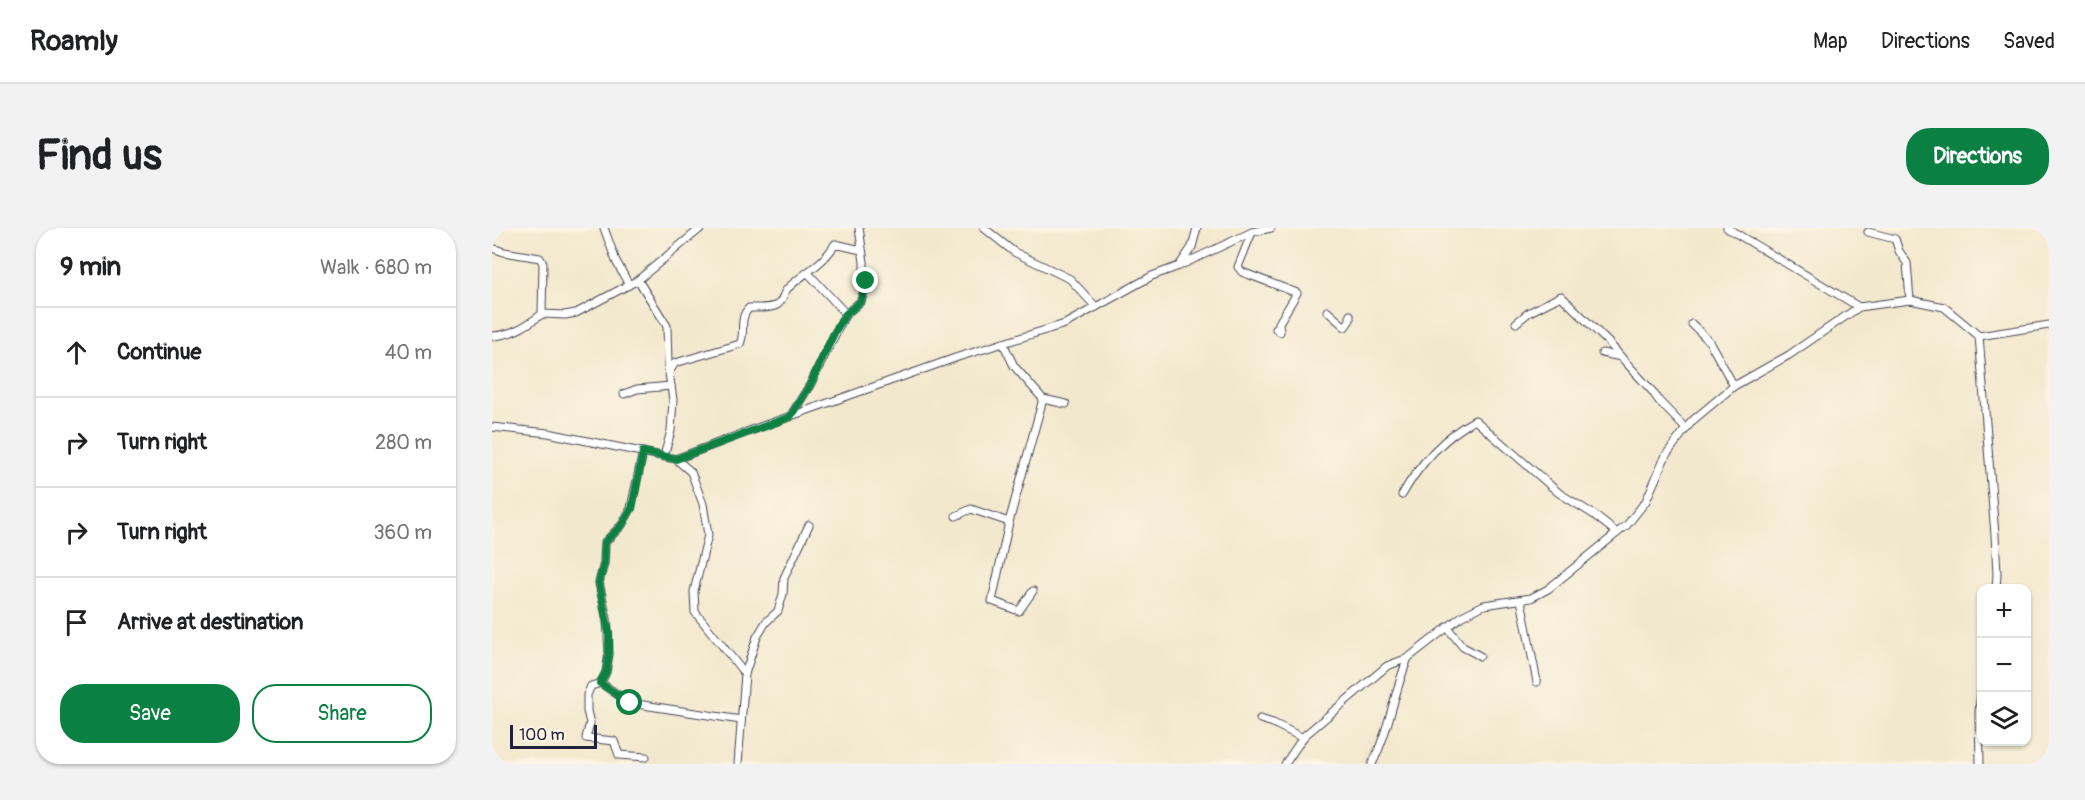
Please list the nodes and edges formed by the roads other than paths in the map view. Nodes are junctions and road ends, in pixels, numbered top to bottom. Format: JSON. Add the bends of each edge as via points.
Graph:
{"nodes":[{"id":1,"x":604,"y":228,"type":"edge"},
{"id":2,"x":701,"y":228,"type":"edge"},
{"id":3,"x":860,"y":228,"type":"edge"},
{"id":4,"x":984,"y":228,"type":"edge"},
{"id":5,"x":1197,"y":228,"type":"edge"},
{"id":6,"x":1271,"y":228,"type":"edge"},
{"id":7,"x":1727,"y":228,"type":"edge"},
{"id":8,"x":1252,"y":232,"type":"junction"},
{"id":9,"x":1868,"y":232,"type":"dead end"},
{"id":10,"x":492,"y":248,"type":"edge"},
{"id":11,"x":861,"y":249,"type":"junction"},
{"id":12,"x":1179,"y":266,"type":"junction"},
{"id":13,"x":808,"y":273,"type":"junction"},
{"id":14,"x":638,"y":280,"type":"junction"},
{"id":15,"x":629,"y":285,"type":"junction"},
{"id":16,"x":1910,"y":300,"type":"junction"},
{"id":17,"x":1095,"y":307,"type":"junction"},
{"id":18,"x":1859,"y":307,"type":"junction"},
{"id":19,"x":1327,"y":311,"type":"dead end"},
{"id":20,"x":542,"y":314,"type":"junction"},
{"id":21,"x":846,"y":314,"type":"junction"},
{"id":22,"x":1350,"y":315,"type":"dead end"},
{"id":23,"x":1516,"y":323,"type":"dead end"},
{"id":24,"x":1692,"y":324,"type":"dead end"},
{"id":25,"x":2049,"y":325,"type":"edge"},
{"id":26,"x":1276,"y":329,"type":"dead end"},
{"id":27,"x":492,"y":336,"type":"edge"},
{"id":28,"x":1979,"y":336,"type":"junction"},
{"id":29,"x":1003,"y":343,"type":"junction"},
{"id":30,"x":1602,"y":353,"type":"dead end"},
{"id":31,"x":1622,"y":357,"type":"junction"},
{"id":32,"x":669,"y":372,"type":"junction"},
{"id":33,"x":671,"y":386,"type":"junction"},
{"id":34,"x":1734,"y":386,"type":"junction"},
{"id":35,"x":624,"y":394,"type":"dead end"},
{"id":36,"x":1043,"y":399,"type":"junction"},
{"id":37,"x":1066,"y":404,"type":"dead end"},
{"id":38,"x":790,"y":417,"type":"junction"},
{"id":39,"x":492,"y":427,"type":"edge"},
{"id":40,"x":1686,"y":429,"type":"junction"},
{"id":41,"x":643,"y":452,"type":"junction"},
{"id":42,"x":664,"y":456,"type":"junction"},
{"id":43,"x":676,"y":459,"type":"junction"},
{"id":44,"x":1402,"y":495,"type":"dead end"},
{"id":45,"x":956,"y":516,"type":"dead end"},
{"id":46,"x":1010,"y":522,"type":"junction"},
{"id":47,"x":809,"y":525,"type":"dead end"},
{"id":48,"x":1617,"y":533,"type":"junction"},
{"id":49,"x":1996,"y":584,"type":"edge"},
{"id":50,"x":1033,"y":591,"type":"dead end"},
{"id":51,"x":1521,"y":600,"type":"junction"},
{"id":52,"x":1447,"y":627,"type":"junction"},
{"id":53,"x":1480,"y":656,"type":"dead end"},
{"id":54,"x":1408,"y":658,"type":"junction"},
{"id":55,"x":745,"y":674,"type":"junction"},
{"id":56,"x":1537,"y":682,"type":"dead end"},
{"id":57,"x":600,"y":683,"type":"junction"},
{"id":58,"x":1981,"y":692,"type":"edge"},
{"id":59,"x":1260,"y":719,"type":"dead end"},
{"id":60,"x":741,"y":720,"type":"junction"},
{"id":61,"x":1303,"y":738,"type":"junction"},
{"id":62,"x":645,"y":757,"type":"dead end"},
{"id":63,"x":738,"y":764,"type":"edge"},
{"id":64,"x":1286,"y":764,"type":"edge"},
{"id":65,"x":1372,"y":764,"type":"edge"},
{"id":66,"x":1980,"y":764,"type":"edge"}],
"edges":[{"from":1,"to":15,"type":"street"},
{"from":2,"to":14,"type":"street"},
{"from":3,"to":11,"type":"street"},
{"from":4,"to":17,"type":"street","via":[[1014,252],[1070,279]]},
{"from":5,"to":12,"type":"street","via":[[1192,247]]},
{"from":6,"to":8,"type":"street"},
{"from":7,"to":18,"type":"street"},
{"from":8,"to":12,"type":"street"},
{"from":8,"to":26,"type":"street","via":[[1238,267],[1297,293],[1279,323],[1280,332]]},
{"from":9,"to":16,"type":"street","via":[[1895,239],[1907,263]]},
{"from":10,"to":20,"type":"street","via":[[540,258]]},
{"from":11,"to":13,"type":"street","via":[[836,244]]},
{"from":11,"to":21,"type":"street","via":[[864,292],[861,301]]},
{"from":12,"to":17,"type":"street"},
{"from":13,"to":21,"type":"street"},
{"from":13,"to":32,"type":"street","via":[[784,292],[775,306],[749,308],[743,314],[740,344],[675,363]]},
{"from":14,"to":15,"type":"street"},
{"from":14,"to":32,"type":"street","via":[[667,326]]},
{"from":15,"to":20,"type":"street","via":[[576,313]]},
{"from":16,"to":18,"type":"street"},
{"from":16,"to":28,"type":"street","via":[[1944,308]]},
{"from":17,"to":29,"type":"street","via":[[1065,324]]},
{"from":18,"to":34,"type":"street","via":[[1789,355]]},
{"from":19,"to":22,"type":"street","via":[[1345,327]]},
{"from":20,"to":27,"type":"street","via":[[505,336]]},
{"from":21,"to":38,"type":"street"},
{"from":23,"to":31,"type":"street","via":[[1561,296]]},
{"from":24,"to":34,"type":"street","via":[[1709,342]]},
{"from":25,"to":28,"type":"street"},
{"from":28,"to":49,"type":"street"},
{"from":29,"to":36,"type":"street","via":[[1014,366]]},
{"from":29,"to":38,"type":"street"},
{"from":30,"to":31,"type":"street"},
{"from":31,"to":40,"type":"street"},
{"from":32,"to":33,"type":"street"},
{"from":33,"to":35,"type":"street"},
{"from":33,"to":42,"type":"street","via":[[671,431]]},
{"from":34,"to":40,"type":"street"},
{"from":36,"to":37,"type":"street"},
{"from":36,"to":46,"type":"street"},
{"from":38,"to":43,"type":"street"},
{"from":39,"to":41,"type":"street","via":[[548,433]]},
{"from":40,"to":48,"type":"street","via":[[1665,455],[1646,501]]},
{"from":41,"to":42,"type":"street"},
{"from":41,"to":57,"type":"street","via":[[632,508],[605,542],[599,583],[609,654]]},
{"from":42,"to":43,"type":"street"},
{"from":43,"to":55,"type":"street","via":[[691,472],[703,504],[708,535],[694,591],[695,612]]},
{"from":44,"to":48,"type":"street","via":[[1437,447],[1475,420],[1559,493]]},
{"from":45,"to":46,"type":"street","via":[[971,509]]},
{"from":46,"to":50,"type":"street","via":[[992,601],[1019,611]]},
{"from":47,"to":55,"type":"street","via":[[784,578],[778,611],[757,637]]},
{"from":48,"to":51,"type":"street","via":[[1548,590]]},
{"from":51,"to":52,"type":"street","via":[[1484,605]]},
{"from":51,"to":56,"type":"street"},
{"from":52,"to":53,"type":"street","via":[[1463,647]]},
{"from":52,"to":54,"type":"street"},
{"from":54,"to":61,"type":"street","via":[[1387,666]]},
{"from":54,"to":65,"type":"street"},
{"from":55,"to":60,"type":"street"},
{"from":57,"to":60,"type":"street","via":[[630,703]]},
{"from":57,"to":62,"type":"street","via":[[591,686],[587,695],[590,723],[586,738],[614,741],[619,755]]},
{"from":58,"to":66,"type":"street"},
{"from":59,"to":61,"type":"street"},
{"from":60,"to":63,"type":"street"},
{"from":61,"to":64,"type":"street"}]}
